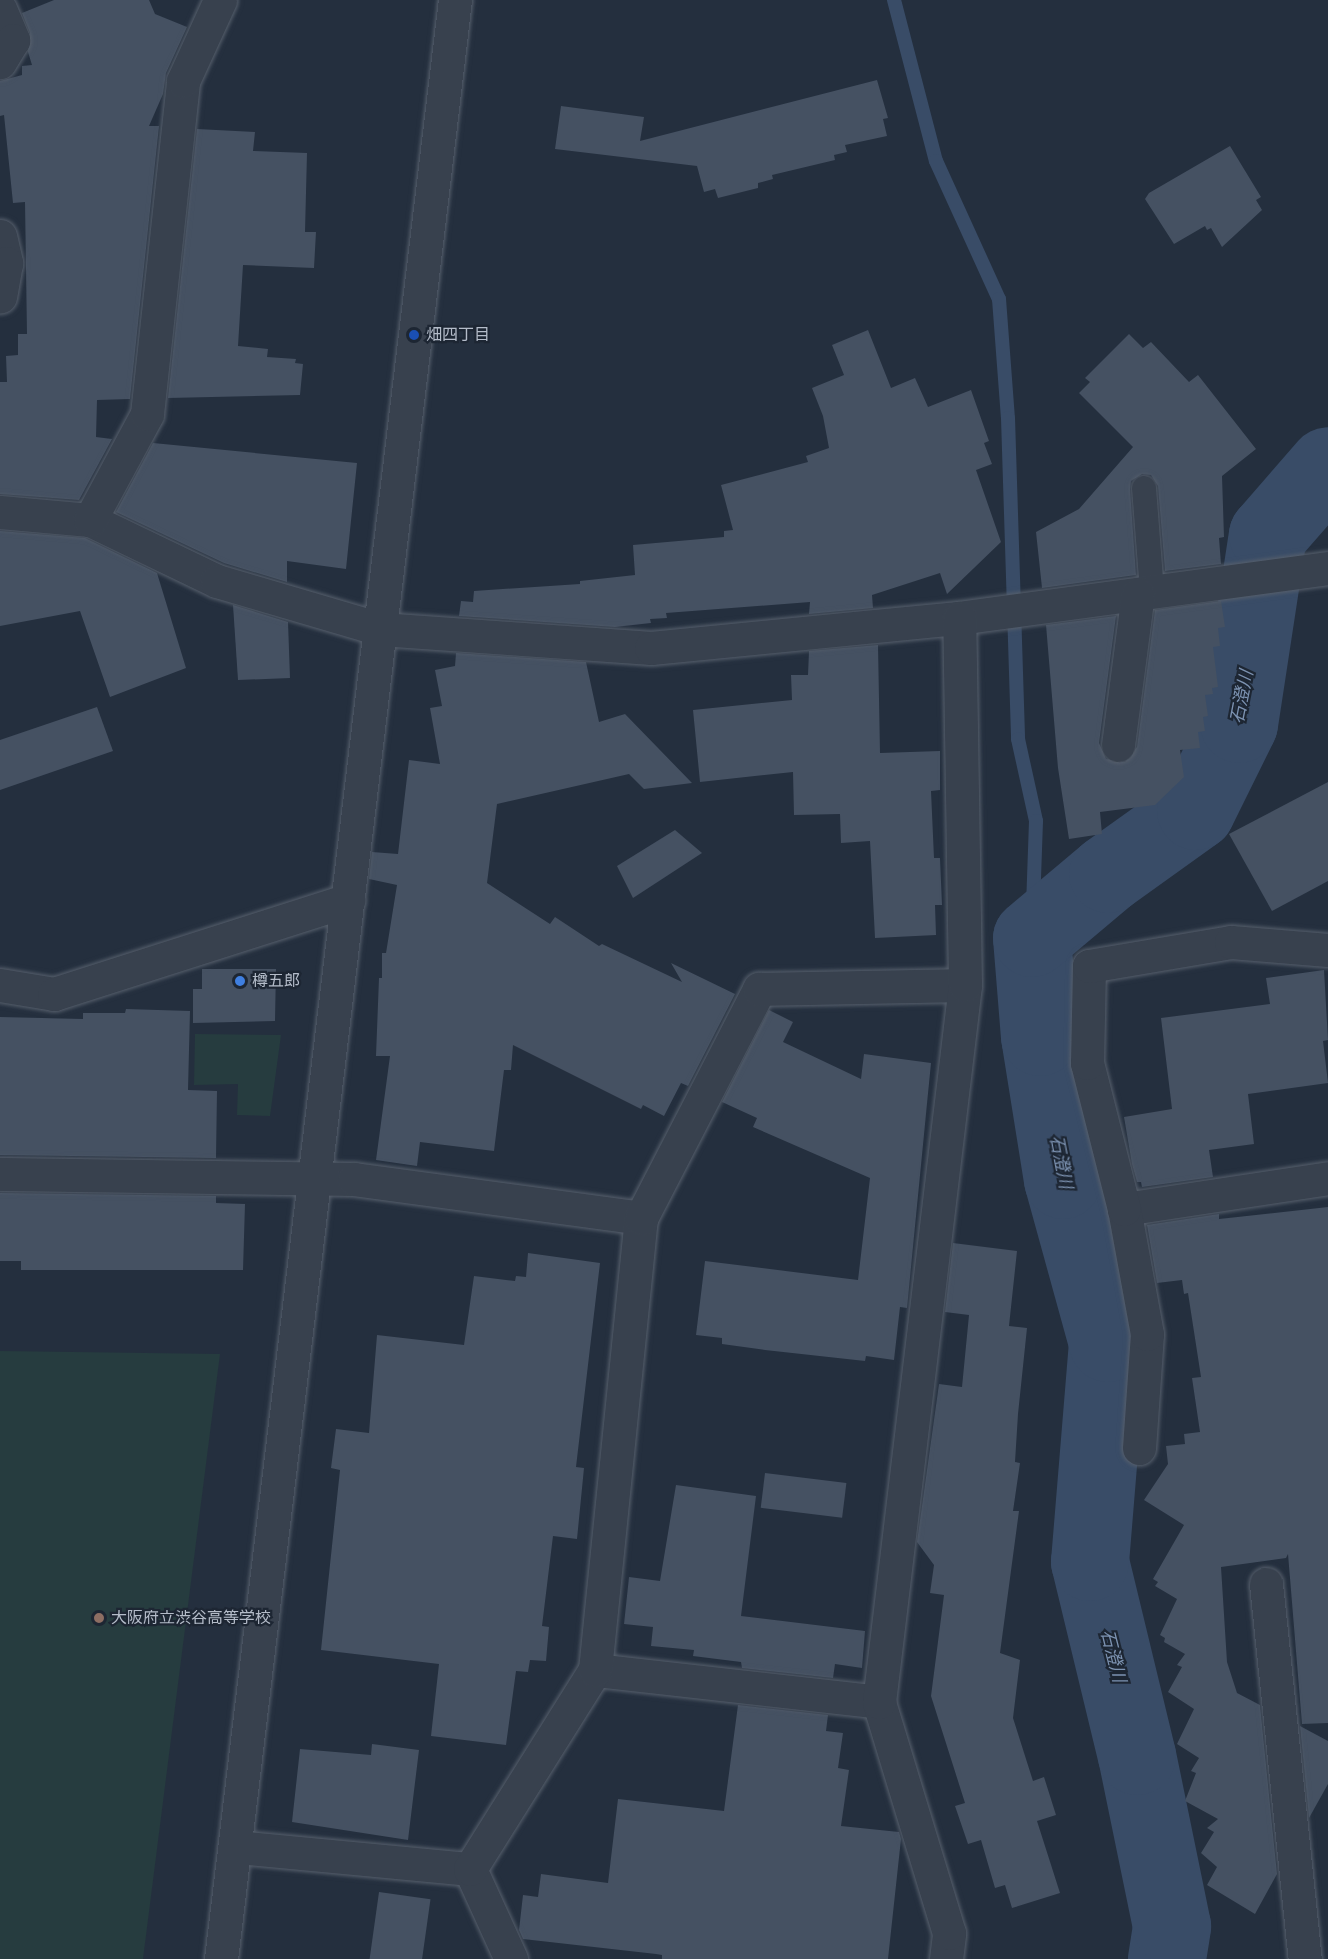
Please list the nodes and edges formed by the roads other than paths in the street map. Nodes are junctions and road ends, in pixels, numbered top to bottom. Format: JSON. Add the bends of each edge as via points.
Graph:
{"nodes":[{"id":1,"x":220,"y":0,"type":"edge"},
{"id":2,"x":455,"y":0,"type":"edge"},
{"id":3,"x":0,"y":9,"type":"edge"},
{"id":4,"x":0,"y":62,"type":"edge"},
{"id":5,"x":0,"y":236,"type":"edge"},
{"id":6,"x":0,"y":296,"type":"edge"},
{"id":7,"x":1144,"y":488,"type":"dead end"},
{"id":8,"x":0,"y":512,"type":"edge"},
{"id":9,"x":90,"y":520,"type":"junction"},
{"id":10,"x":1328,"y":568,"type":"edge"},
{"id":11,"x":1145,"y":593,"type":"junction"},
{"id":12,"x":974,"y":616,"type":"junction"},
{"id":13,"x":380,"y":629,"type":"junction"},
{"id":14,"x":1118,"y":745,"type":"dead end"},
{"id":15,"x":348,"y":900,"type":"junction"},
{"id":16,"x":1328,"y":950,"type":"edge"},
{"id":17,"x":0,"y":985,"type":"edge"},
{"id":18,"x":965,"y":985,"type":"junction"},
{"id":19,"x":0,"y":1173,"type":"edge"},
{"id":20,"x":1328,"y":1178,"type":"edge"},
{"id":21,"x":313,"y":1179,"type":"junction"},
{"id":22,"x":1124,"y":1209,"type":"junction"},
{"id":23,"x":641,"y":1218,"type":"junction"},
{"id":24,"x":1138,"y":1448,"type":"dead end"},
{"id":25,"x":1266,"y":1584,"type":"dead end"},
{"id":26,"x":595,"y":1670,"type":"junction"},
{"id":27,"x":879,"y":1702,"type":"junction"},
{"id":28,"x":236,"y":1847,"type":"junction"},
{"id":29,"x":470,"y":1869,"type":"junction"},
{"id":30,"x":220,"y":1959,"type":"edge"},
{"id":31,"x":511,"y":1959,"type":"edge"},
{"id":32,"x":946,"y":1959,"type":"edge"},
{"id":33,"x":1305,"y":1959,"type":"edge"}],
"edges":[{"from":1,"to":9,"type":"street","via":[[183,81],[147,414]]},
{"from":2,"to":13,"type":"street"},
{"from":3,"to":4,"type":"street","via":[[13,40]]},
{"from":5,"to":6,"type":"street","via":[[6,263]]},
{"from":7,"to":11,"type":"lane"},
{"from":8,"to":9,"type":"street"},
{"from":9,"to":13,"type":"street","via":[[216,581]]},
{"from":10,"to":11,"type":"street"},
{"from":11,"to":12,"type":"street"},
{"from":11,"to":14,"type":"street"},
{"from":12,"to":13,"type":"street","via":[[651,648]]},
{"from":12,"to":18,"type":"street"},
{"from":13,"to":15,"type":"street"},
{"from":15,"to":17,"type":"street","via":[[54,994]]},
{"from":15,"to":21,"type":"street"},
{"from":16,"to":22,"type":"street","via":[[1231,942],[1089,966],[1087,1063]]},
{"from":18,"to":23,"type":"street","via":[[759,989]]},
{"from":18,"to":27,"type":"street"},
{"from":19,"to":21,"type":"street"},
{"from":20,"to":22,"type":"street"},
{"from":21,"to":23,"type":"street","via":[[354,1179]]},
{"from":21,"to":28,"type":"street"},
{"from":22,"to":24,"type":"street","via":[[1146,1334]]},
{"from":23,"to":26,"type":"street"},
{"from":25,"to":33,"type":"street"},
{"from":26,"to":27,"type":"street"},
{"from":26,"to":29,"type":"street"},
{"from":27,"to":32,"type":"street","via":[[949,1933]]},
{"from":28,"to":29,"type":"street"},
{"from":28,"to":30,"type":"street"},
{"from":29,"to":31,"type":"street"}]}
